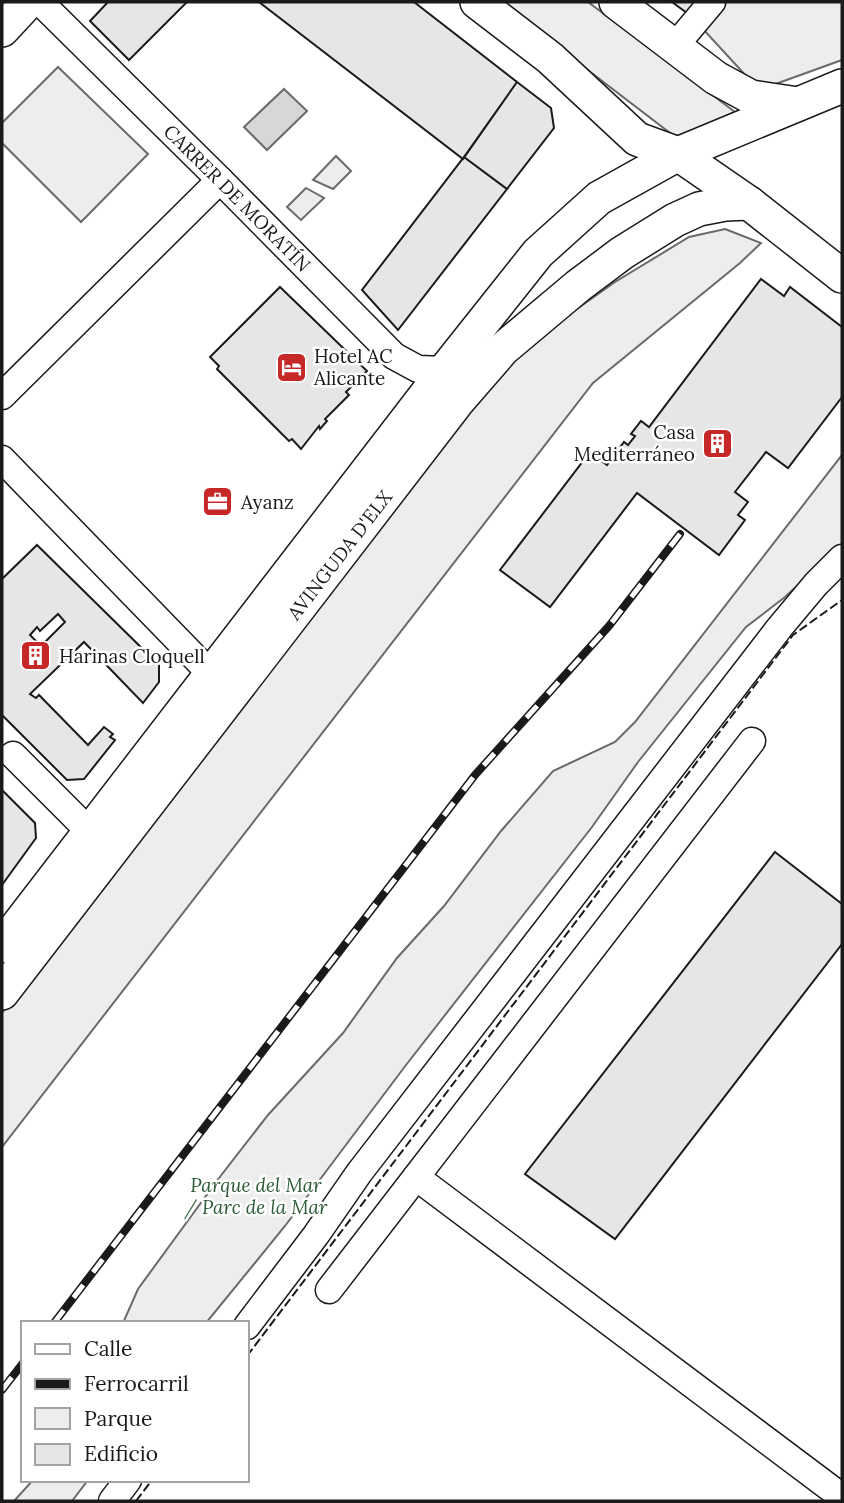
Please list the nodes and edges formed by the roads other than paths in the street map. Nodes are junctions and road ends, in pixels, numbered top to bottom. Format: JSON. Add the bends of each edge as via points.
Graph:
{"nodes":[{"id":1,"x":28,"y":2,"type":"edge"},
{"id":2,"x":40,"y":2,"type":"edge"},
{"id":3,"x":477,"y":2,"type":"edge"},
{"id":4,"x":617,"y":2,"type":"edge"},
{"id":5,"x":712,"y":2,"type":"edge"},
{"id":6,"x":2,"y":30,"type":"edge"},
{"id":7,"x":675,"y":46,"type":"junction"},
{"id":8,"x":842,"y":86,"type":"edge"},
{"id":9,"x":798,"y":104,"type":"junction"},
{"id":10,"x":637,"y":139,"type":"junction"},
{"id":11,"x":678,"y":154,"type":"junction"},
{"id":12,"x":220,"y":180,"type":"junction"},
{"id":13,"x":599,"y":198,"type":"junction"},
{"id":14,"x":749,"y":203,"type":"junction"},
{"id":15,"x":842,"y":276,"type":"edge"},
{"id":16,"x":445,"y":370,"type":"junction"},
{"id":17,"x":2,"y":396,"type":"edge"},
{"id":18,"x":2,"y":459,"type":"edge"},
{"id":19,"x":842,"y":558,"type":"edge"},
{"id":20,"x":211,"y":674,"type":"junction"},
{"id":21,"x":752,"y":741,"type":"dead end"},
{"id":22,"x":13,"y":755,"type":"dead end"},
{"id":23,"x":90,"y":832,"type":"junction"},
{"id":24,"x":2,"y":946,"type":"edge"},
{"id":25,"x":2,"y":993,"type":"edge"},
{"id":26,"x":416,"y":1177,"type":"junction"},
{"id":27,"x":330,"y":1290,"type":"dead end"},
{"id":28,"x":248,"y":1325,"type":"edge"},
{"id":29,"x":126,"y":1482,"type":"edge"},
{"id":30,"x":842,"y":1497,"type":"edge"},
{"id":31,"x":112,"y":1501,"type":"edge"}],
"edges":[{"from":1,"to":6,"type":"main road"},
{"from":2,"to":12,"type":"street","name":"CARRER DE MORATÍN"},
{"from":3,"to":10,"type":"main road","via":[[550,58]]},
{"from":4,"to":7,"type":"main road"},
{"from":5,"to":7,"type":"street"},
{"from":7,"to":9,"type":"main road","via":[[716,78],[751,97]]},
{"from":8,"to":9,"type":"main road","name":"AVINGUDA D'ELX"},
{"from":9,"to":11,"type":"main road","name":"AVINGUDA D'ELX"},
{"from":10,"to":11,"type":"main road"},
{"from":10,"to":13,"type":"main road"},
{"from":11,"to":13,"type":"main road","name":"AVINGUDA D'ELX"},
{"from":11,"to":14,"type":"main road"},
{"from":12,"to":16,"type":"street","name":"CARRER DE MORATÍN","via":[[394,356],[418,369]]},
{"from":12,"to":17,"type":"street"},
{"from":13,"to":16,"type":"main road","name":"AVINGUDA D'ELX","via":[[538,253]]},
{"from":14,"to":15,"type":"main road"},
{"from":14,"to":25,"type":"main road","name":"AVINGUDA D'ELX","via":[[712,206],[675,220],[578,286],[503,349],[458,401]]},
{"from":16,"to":20,"type":"main road","name":"AVINGUDA D'ELX"},
{"from":18,"to":20,"type":"street"},
{"from":19,"to":28,"type":"street","via":[[780,627],[359,1173]]},
{"from":20,"to":23,"type":"main road","name":"AVINGUDA D'ELX"},
{"from":21,"to":26,"type":"street"},
{"from":22,"to":23,"type":"street"},
{"from":23,"to":24,"type":"main road","name":"AVINGUDA D'ELX"},
{"from":26,"to":27,"type":"street"},
{"from":26,"to":30,"type":"street"},
{"from":29,"to":31,"type":"street"}]}
